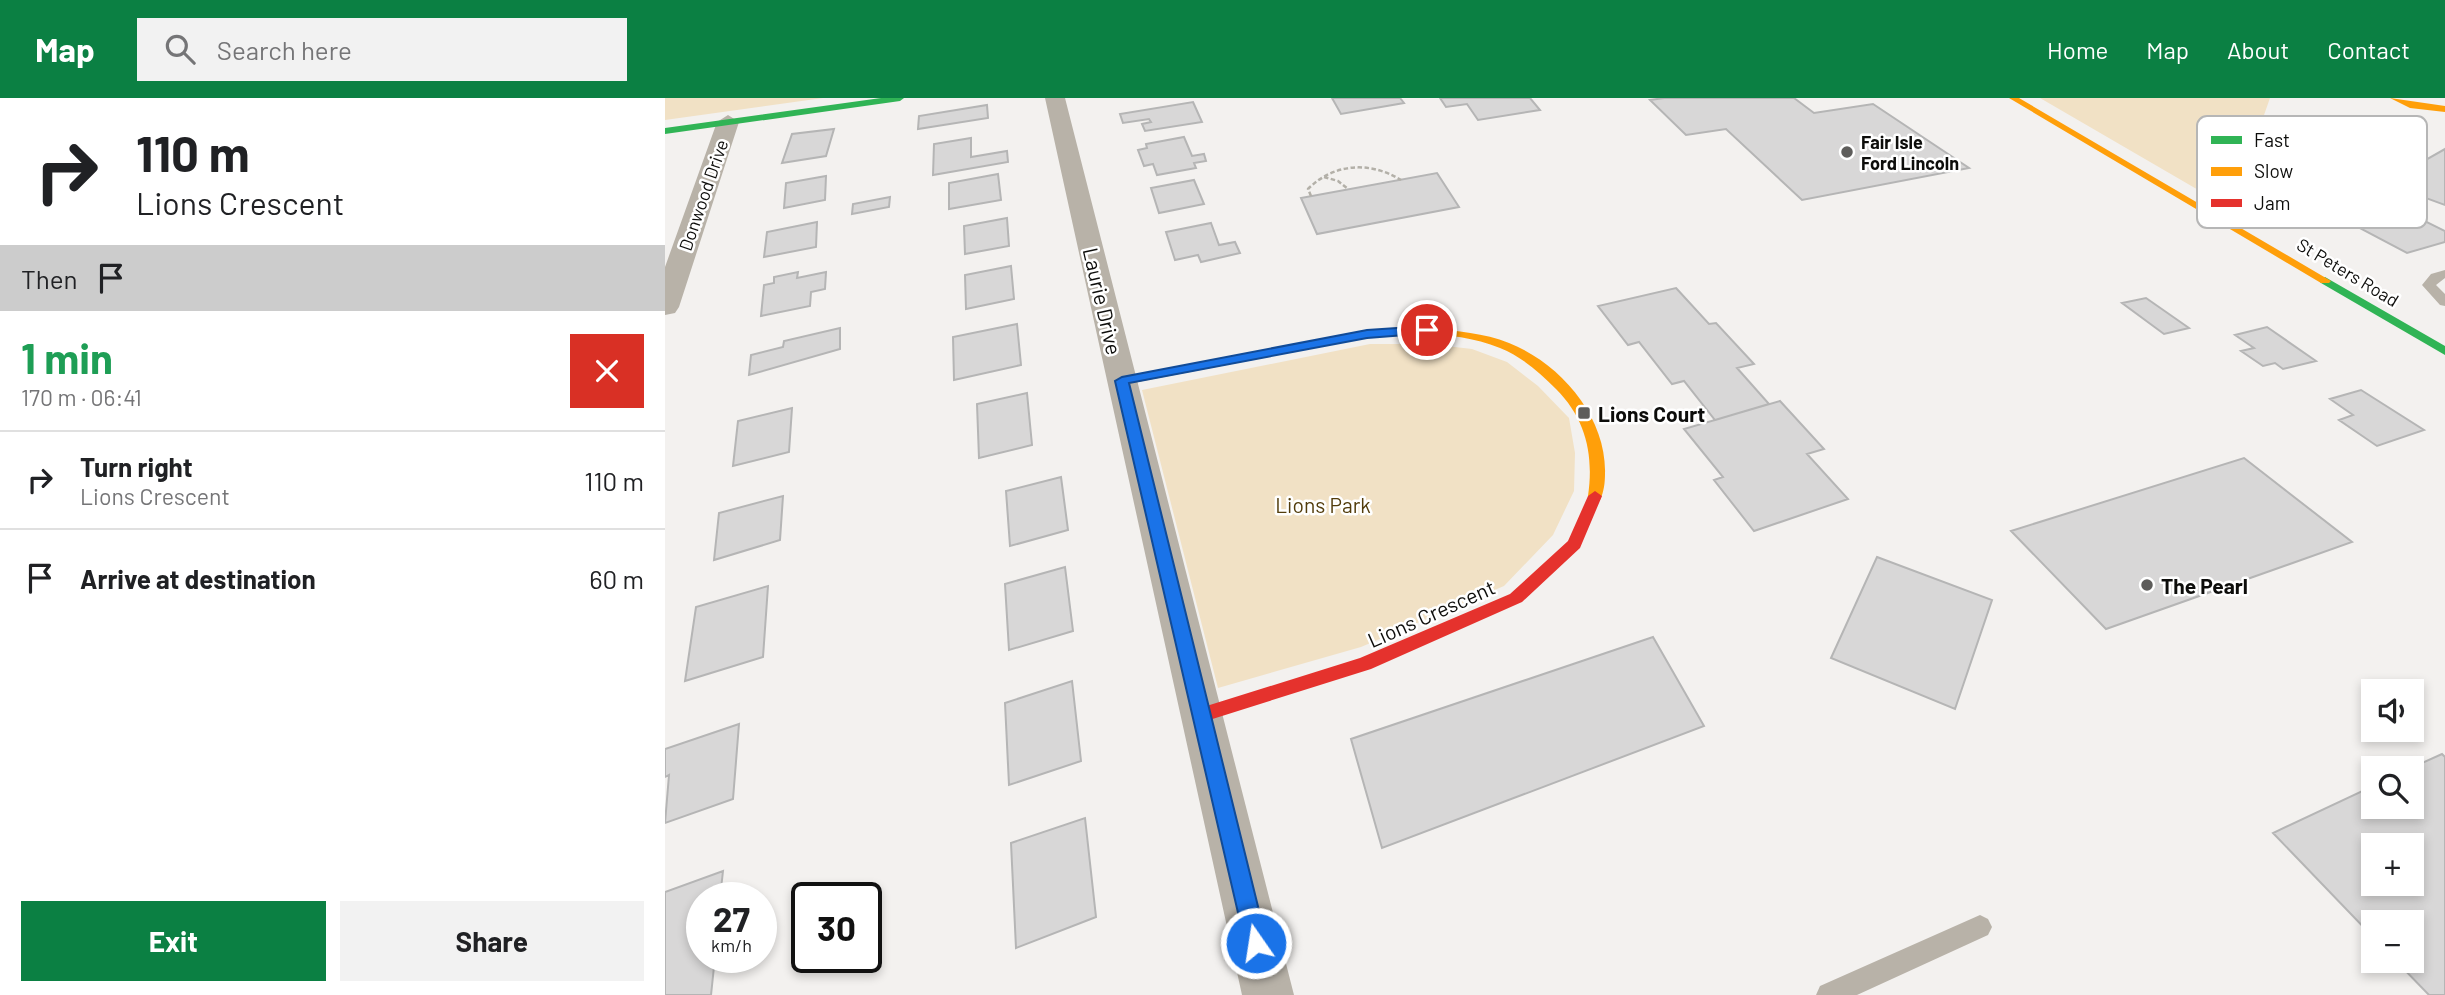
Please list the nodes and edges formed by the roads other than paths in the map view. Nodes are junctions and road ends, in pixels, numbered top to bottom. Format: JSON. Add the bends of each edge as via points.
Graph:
{"nodes":[{"id":1,"x":900,"y":98,"type":"edge"},
{"id":2,"x":1055,"y":98,"type":"edge"},
{"id":3,"x":2013,"y":98,"type":"edge"},
{"id":4,"x":2394,"y":98,"type":"edge"},
{"id":5,"x":2445,"y":109,"type":"edge"},
{"id":6,"x":728,"y":122,"type":"junction"},
{"id":7,"x":665,"y":131,"type":"edge"},
{"id":8,"x":2197,"y":206,"type":"edge"},
{"id":9,"x":2235,"y":228,"type":"edge"},
{"id":10,"x":2445,"y":274,"type":"edge"},
{"id":11,"x":2445,"y":302,"type":"edge"},
{"id":12,"x":665,"y":307,"type":"edge"},
{"id":13,"x":2445,"y":351,"type":"edge"},
{"id":14,"x":1122,"y":381,"type":"junction"},
{"id":15,"x":1203,"y":714,"type":"junction"},
{"id":16,"x":1980,"y":927,"type":"dead end"},
{"id":17,"x":1268,"y":995,"type":"edge"},
{"id":18,"x":1829,"y":995,"type":"edge"}],
"edges":[{"from":1,"to":6,"type":"street"},
{"from":2,"to":14,"type":"street","name":"Laurie Drive"},
{"from":3,"to":8,"type":"street","name":"St Peters Road"},
{"from":4,"to":5,"type":"street"},
{"from":6,"to":7,"type":"street"},
{"from":6,"to":12,"type":"street","name":"Donwood Drive"},
{"from":9,"to":13,"type":"street","name":"St Peters Road"},
{"from":10,"to":11,"type":"lane","via":[[2429,285]]},
{"from":14,"to":15,"type":"street","name":"Laurie Drive"},
{"from":14,"to":15,"type":"street","name":"Lions Crescent","via":[[1367,334],[1427,330],[1480,338],[1518,351],[1557,379],[1584,413],[1600,457],[1595,495],[1574,544],[1516,598],[1366,664]]},
{"from":15,"to":17,"type":"street","name":"Laurie Drive"},
{"from":16,"to":18,"type":"lane"}]}
